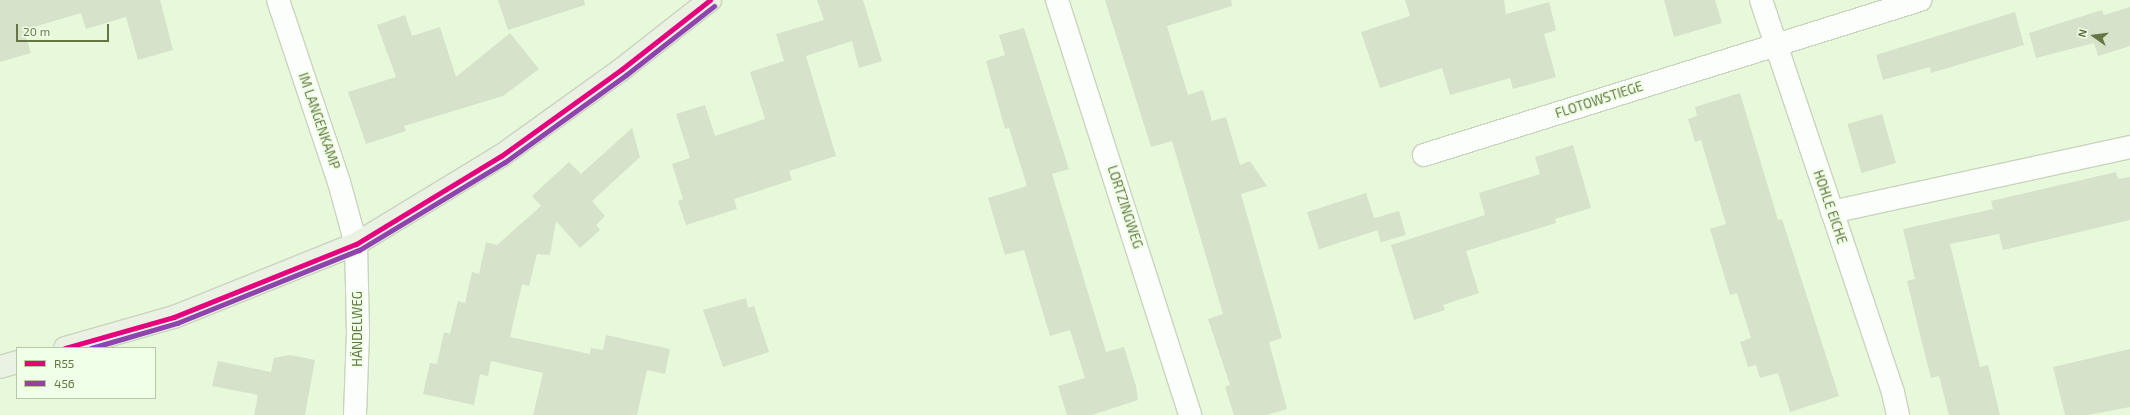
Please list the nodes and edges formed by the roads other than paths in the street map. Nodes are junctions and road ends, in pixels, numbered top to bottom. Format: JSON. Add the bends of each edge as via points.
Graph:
{"nodes":[{"id":1,"x":278,"y":0,"type":"edge"},
{"id":2,"x":710,"y":0,"type":"edge"},
{"id":3,"x":1057,"y":0,"type":"edge"},
{"id":4,"x":1761,"y":0,"type":"edge"},
{"id":5,"x":1920,"y":0,"type":"edge"},
{"id":6,"x":1774,"y":44,"type":"junction"},
{"id":7,"x":2130,"y":147,"type":"edge"},
{"id":8,"x":1424,"y":155,"type":"dead end"},
{"id":9,"x":1832,"y":212,"type":"junction"},
{"id":10,"x":356,"y":244,"type":"junction"},
{"id":11,"x":69,"y":347,"type":"edge"},
{"id":12,"x":16,"y":362,"type":"edge"},
{"id":13,"x":0,"y":367,"type":"edge"},
{"id":14,"x":355,"y":415,"type":"edge"},
{"id":15,"x":1190,"y":415,"type":"edge"},
{"id":16,"x":1898,"y":415,"type":"edge"}],
"edges":[{"from":1,"to":10,"type":"street","name":"IM LANGENKAMP","via":[[339,182]]},
{"from":2,"to":10,"type":"main road","via":[[622,69],[501,156]]},
{"from":3,"to":15,"type":"street","name":"LORTZINGWEG"},
{"from":4,"to":6,"type":"street","name":"HOHLE EICHE"},
{"from":5,"to":6,"type":"street","name":"FLOTOWSTIEGE"},
{"from":6,"to":8,"type":"street","name":"FLOTOWSTIEGE"},
{"from":6,"to":9,"type":"street","name":"HOHLE EICHE"},
{"from":7,"to":9,"type":"street"},
{"from":9,"to":16,"type":"street","name":"HOHLE EICHE","via":[[1894,394]]},
{"from":10,"to":11,"type":"main road","via":[[174,317]]},
{"from":10,"to":14,"type":"street","name":"HÄNDELWEG","via":[[358,334]]},
{"from":12,"to":13,"type":"main road"}]}
